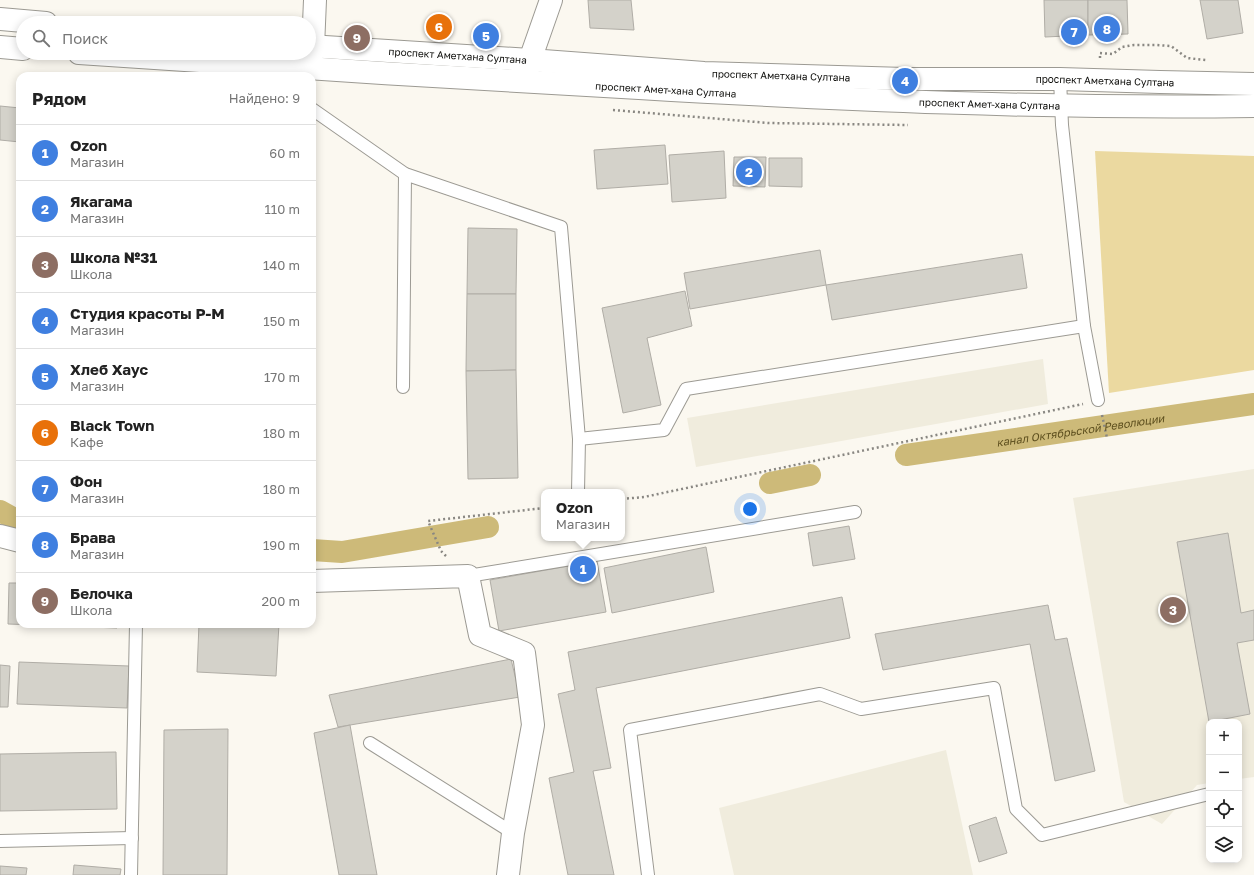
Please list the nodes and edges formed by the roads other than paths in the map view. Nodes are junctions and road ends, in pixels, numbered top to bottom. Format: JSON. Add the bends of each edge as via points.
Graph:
{"nodes":[{"id":1,"x":315,"y":0,"type":"edge"},
{"id":2,"x":551,"y":0,"type":"edge"},
{"id":3,"x":314,"y":16,"type":"edge"},
{"id":4,"x":0,"y":19,"type":"edge"},
{"id":5,"x":16,"y":20,"type":"edge"},
{"id":6,"x":316,"y":46,"type":"edge"},
{"id":7,"x":0,"y":47,"type":"edge"},
{"id":8,"x":16,"y":48,"type":"edge"},
{"id":9,"x":160,"y":60,"type":"edge"},
{"id":10,"x":310,"y":60,"type":"edge"},
{"id":11,"x":530,"y":60,"type":"junction"},
{"id":12,"x":298,"y":72,"type":"edge"},
{"id":13,"x":309,"y":72,"type":"edge"},
{"id":14,"x":316,"y":73,"type":"edge"},
{"id":15,"x":1060,"y":79,"type":"junction"},
{"id":16,"x":524,"y":82,"type":"junction"},
{"id":17,"x":1254,"y":84,"type":"edge"},
{"id":18,"x":1061,"y":106,"type":"junction"},
{"id":19,"x":1254,"y":106,"type":"edge"},
{"id":20,"x":316,"y":112,"type":"edge"},
{"id":21,"x":405,"y":174,"type":"junction"},
{"id":22,"x":1084,"y":326,"type":"junction"},
{"id":23,"x":403,"y":387,"type":"dead end"},
{"id":24,"x":1098,"y":400,"type":"road end"},
{"id":25,"x":579,"y":439,"type":"junction"},
{"id":26,"x":578,"y":489,"type":"edge"},
{"id":27,"x":855,"y":512,"type":"dead end"},
{"id":28,"x":0,"y":536,"type":"edge"},
{"id":29,"x":16,"y":540,"type":"edge"},
{"id":30,"x":468,"y":576,"type":"junction"},
{"id":31,"x":316,"y":581,"type":"edge"},
{"id":32,"x":136,"y":628,"type":"edge"},
{"id":33,"x":370,"y":744,"type":"dead end"},
{"id":34,"x":1206,"y":795,"type":"edge"},
{"id":35,"x":513,"y":833,"type":"junction"},
{"id":36,"x":132,"y":838,"type":"junction"},
{"id":37,"x":0,"y":841,"type":"edge"},
{"id":38,"x":131,"y":875,"type":"edge"},
{"id":39,"x":508,"y":875,"type":"edge"},
{"id":40,"x":648,"y":875,"type":"edge"}],
"edges":[{"from":1,"to":3,"type":"main road"},
{"from":2,"to":11,"type":"main road"},
{"from":4,"to":5,"type":"main road"},
{"from":6,"to":11,"type":"main road","name":"проспект Аметхана Султана"},
{"from":7,"to":8,"type":"main road"},
{"from":9,"to":12,"type":"main road","name":"проспект Амет-хана Султана"},
{"from":10,"to":13,"type":"main road"},
{"from":11,"to":15,"type":"main road","name":"проспект Аметхана Султана","via":[[704,73],[905,79]]},
{"from":11,"to":16,"type":"main road"},
{"from":14,"to":16,"type":"main road","name":"проспект Амет-хана Султана"},
{"from":15,"to":17,"type":"main road","name":"проспект Аметхана Султана"},
{"from":15,"to":18,"type":"lane"},
{"from":16,"to":18,"type":"main road","name":"проспект Амет-хана Султана"},
{"from":18,"to":19,"type":"main road","name":"проспект Амет-хана Султана"},
{"from":18,"to":22,"type":"lane"},
{"from":20,"to":21,"type":"lane"},
{"from":21,"to":23,"type":"lane"},
{"from":21,"to":25,"type":"lane","via":[[561,227]]},
{"from":22,"to":24,"type":"lane"},
{"from":22,"to":25,"type":"lane","via":[[686,389],[664,430]]},
{"from":25,"to":26,"type":"lane"},
{"from":27,"to":30,"type":"lane"},
{"from":28,"to":29,"type":"main road"},
{"from":30,"to":31,"type":"main road"},
{"from":30,"to":35,"type":"main road","via":[[480,635],[524,653],[533,725]]},
{"from":32,"to":36,"type":"lane"},
{"from":33,"to":35,"type":"lane"},
{"from":34,"to":40,"type":"lane","via":[[1042,836],[1016,809],[994,688],[861,709],[820,694],[630,730]]},
{"from":35,"to":39,"type":"main road"},
{"from":36,"to":37,"type":"lane"},
{"from":36,"to":38,"type":"lane"}]}
